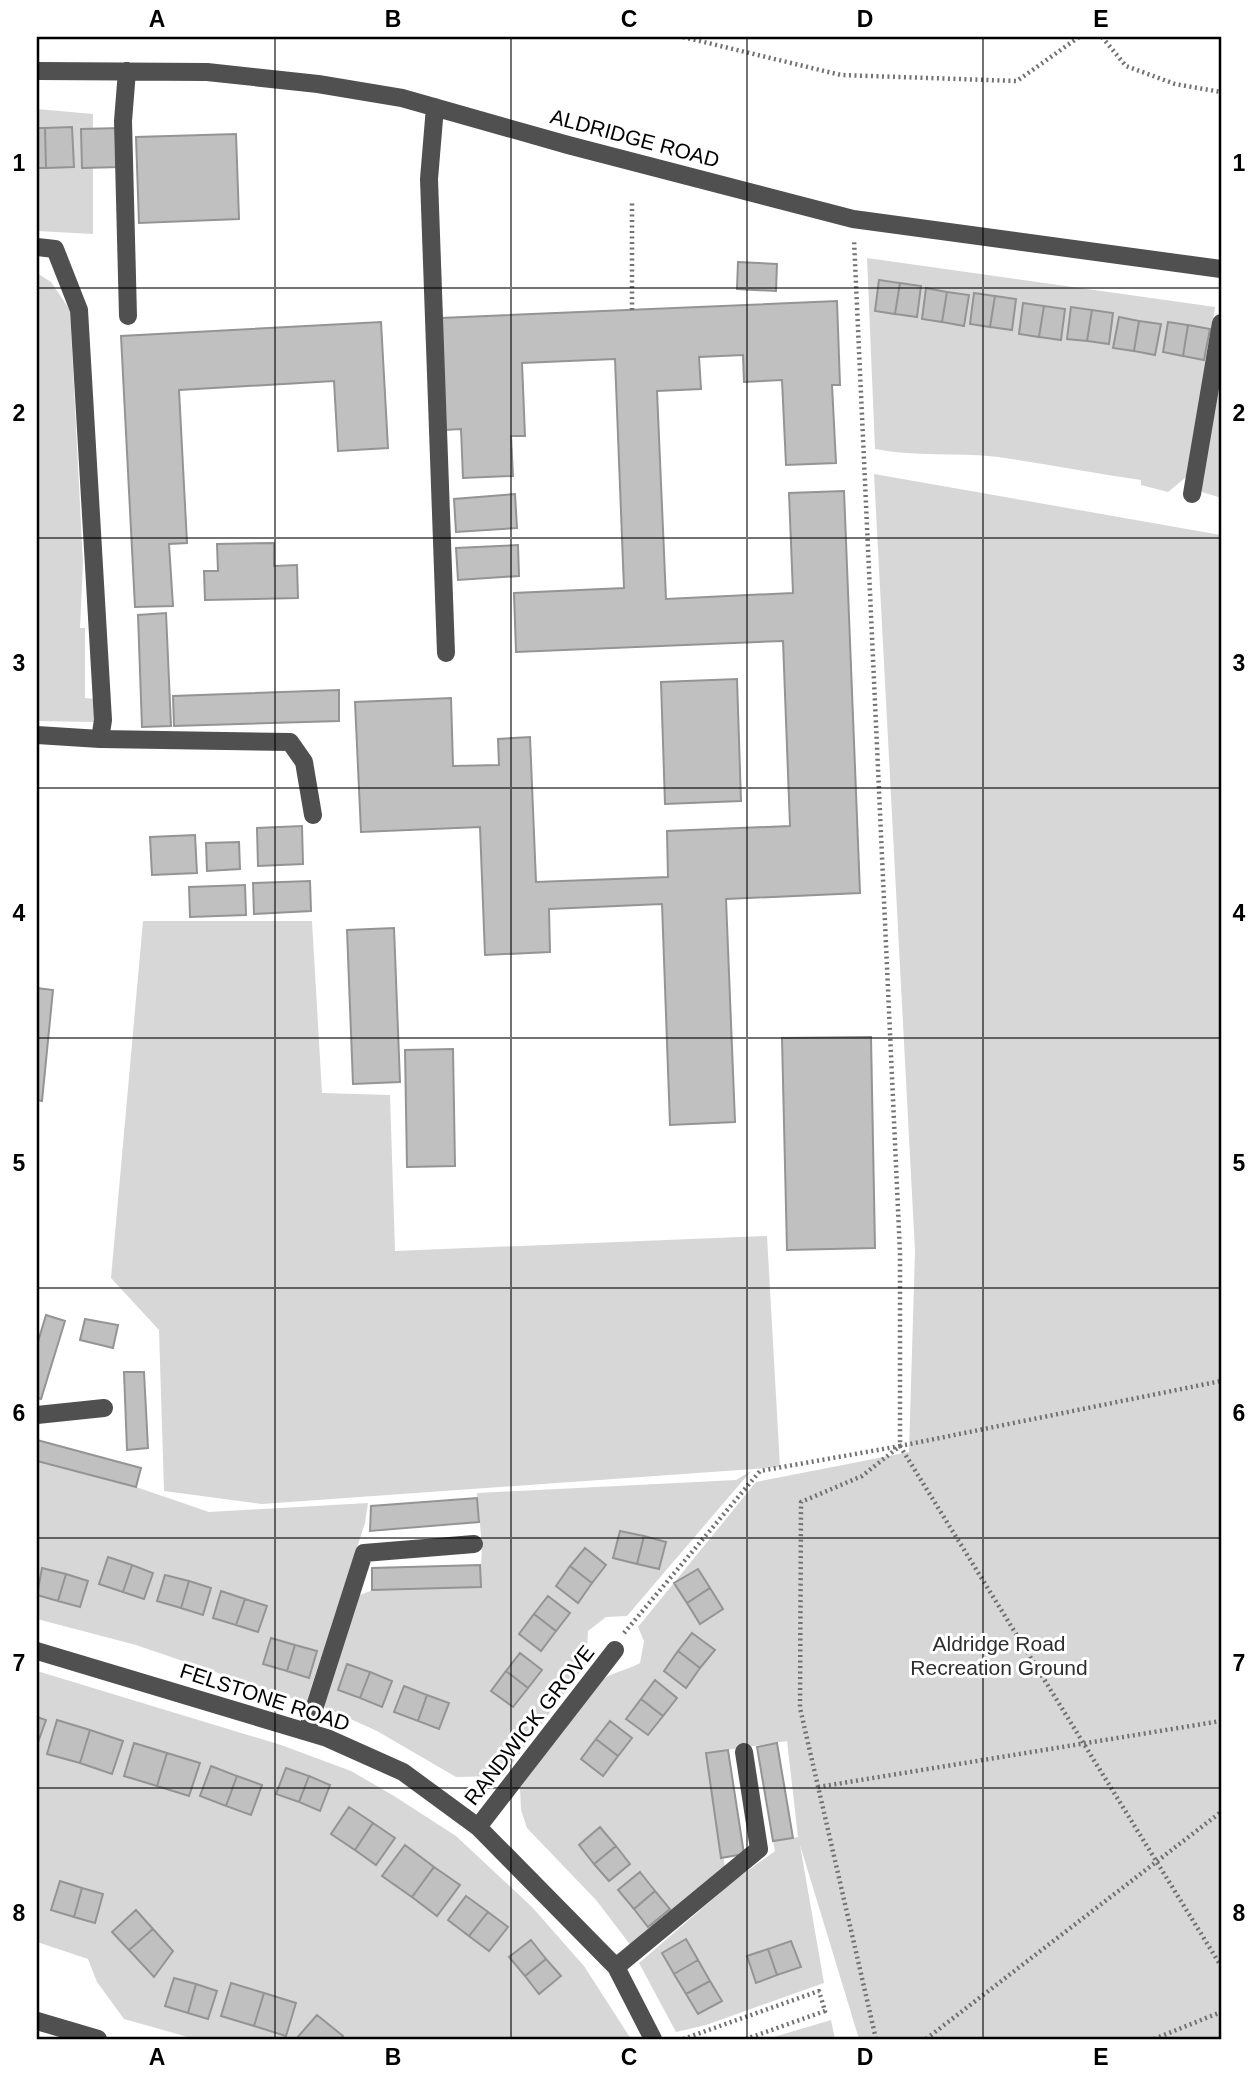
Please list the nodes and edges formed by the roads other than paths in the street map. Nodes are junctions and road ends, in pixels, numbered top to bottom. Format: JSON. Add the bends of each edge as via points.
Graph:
{"nodes":[{"id":1,"x":37,"y":71,"type":"edge"},
{"id":2,"x":127,"y":71,"type":"junction"},
{"id":3,"x":435,"y":107,"type":"junction"},
{"id":4,"x":37,"y":247,"type":"edge"},
{"id":5,"x":1221,"y":269,"type":"edge"},
{"id":6,"x":128,"y":316,"type":"dead end"},
{"id":7,"x":1221,"y":323,"type":"edge"},
{"id":8,"x":1192,"y":494,"type":"dead end"},
{"id":9,"x":446,"y":653,"type":"dead end"},
{"id":10,"x":37,"y":735,"type":"edge"},
{"id":11,"x":100,"y":739,"type":"junction"},
{"id":12,"x":313,"y":815,"type":"dead end"},
{"id":13,"x":104,"y":1408,"type":"dead end"},
{"id":14,"x":37,"y":1415,"type":"edge"},
{"id":15,"x":474,"y":1544,"type":"dead end"},
{"id":16,"x":615,"y":1650,"type":"road end"},
{"id":17,"x":37,"y":1651,"type":"edge"},
{"id":18,"x":307,"y":1731,"type":"junction"},
{"id":19,"x":744,"y":1752,"type":"dead end"},
{"id":20,"x":478,"y":1827,"type":"junction"},
{"id":21,"x":617,"y":1967,"type":"junction"},
{"id":22,"x":37,"y":2021,"type":"edge"},
{"id":23,"x":98,"y":2039,"type":"edge"},
{"id":24,"x":653,"y":2039,"type":"edge"}],
"edges":[{"from":1,"to":2,"type":"street","name":"ALDRIDGE ROAD"},
{"from":2,"to":3,"type":"street","name":"ALDRIDGE ROAD","via":[[207,72],[318,84]]},
{"from":2,"to":6,"type":"street","via":[[123,121]]},
{"from":3,"to":5,"type":"street","name":"ALDRIDGE ROAD","via":[[853,219]]},
{"from":3,"to":9,"type":"street","via":[[429,193]]},
{"from":4,"to":11,"type":"street","via":[[55,249],[79,310],[103,720]]},
{"from":7,"to":8,"type":"street"},
{"from":10,"to":11,"type":"street"},
{"from":11,"to":12,"type":"street","via":[[290,742],[304,762]]},
{"from":13,"to":14,"type":"street"},
{"from":15,"to":18,"type":"street","via":[[364,1553]]},
{"from":16,"to":20,"type":"street","name":"RANDWICK GROVE"},
{"from":17,"to":18,"type":"street","name":"FELSTONE ROAD"},
{"from":18,"to":20,"type":"street","name":"FELSTONE ROAD","via":[[403,1772]]},
{"from":19,"to":21,"type":"street","via":[[759,1849]]},
{"from":20,"to":21,"type":"street","name":"FELSTONE ROAD"},
{"from":21,"to":24,"type":"street","name":"FELSTONE ROAD"},
{"from":22,"to":23,"type":"street"}]}
